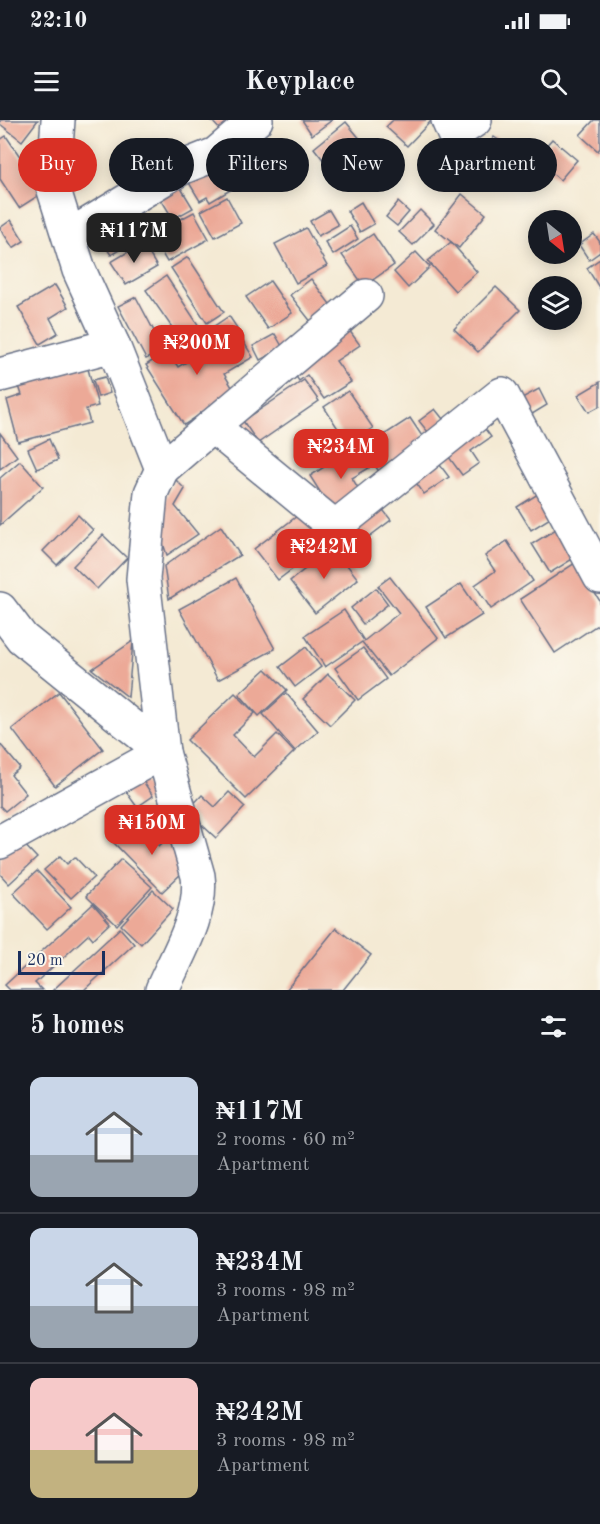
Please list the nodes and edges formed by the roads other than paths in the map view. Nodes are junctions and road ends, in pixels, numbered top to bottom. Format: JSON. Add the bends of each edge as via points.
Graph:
{"nodes":[{"id":1,"x":58,"y":120,"type":"edge"},
{"id":2,"x":256,"y":120,"type":"edge"},
{"id":3,"x":448,"y":120,"type":"edge"},
{"id":4,"x":475,"y":120,"type":"edge"},
{"id":5,"x":69,"y":236,"type":"junction"},
{"id":6,"x":366,"y":297,"type":"dead end"},
{"id":7,"x":113,"y":345,"type":"junction"},
{"id":8,"x":0,"y":375,"type":"edge"},
{"id":9,"x":212,"y":426,"type":"junction"},
{"id":10,"x":162,"y":469,"type":"junction"},
{"id":11,"x":600,"y":577,"type":"edge"},
{"id":12,"x":0,"y":609,"type":"edge"},
{"id":13,"x":163,"y":752,"type":"junction"},
{"id":14,"x":0,"y":842,"type":"edge"},
{"id":15,"x":162,"y":990,"type":"edge"}],
"edges":[{"from":1,"to":5,"type":"street","via":[[53,187]]},
{"from":2,"to":5,"type":"street","via":[[216,154],[181,168]]},
{"from":3,"to":4,"type":"street","via":[[454,134]]},
{"from":5,"to":7,"type":"street","via":[[79,270]]},
{"from":6,"to":9,"type":"street"},
{"from":7,"to":8,"type":"street"},
{"from":7,"to":10,"type":"street"},
{"from":9,"to":10,"type":"street"},
{"from":9,"to":11,"type":"street","via":[[336,527],[502,394]]},
{"from":10,"to":13,"type":"street","via":[[151,493],[143,579]]},
{"from":12,"to":13,"type":"street","via":[[22,638]]},
{"from":13,"to":14,"type":"street"},
{"from":13,"to":15,"type":"street","via":[[200,893]]}]}
